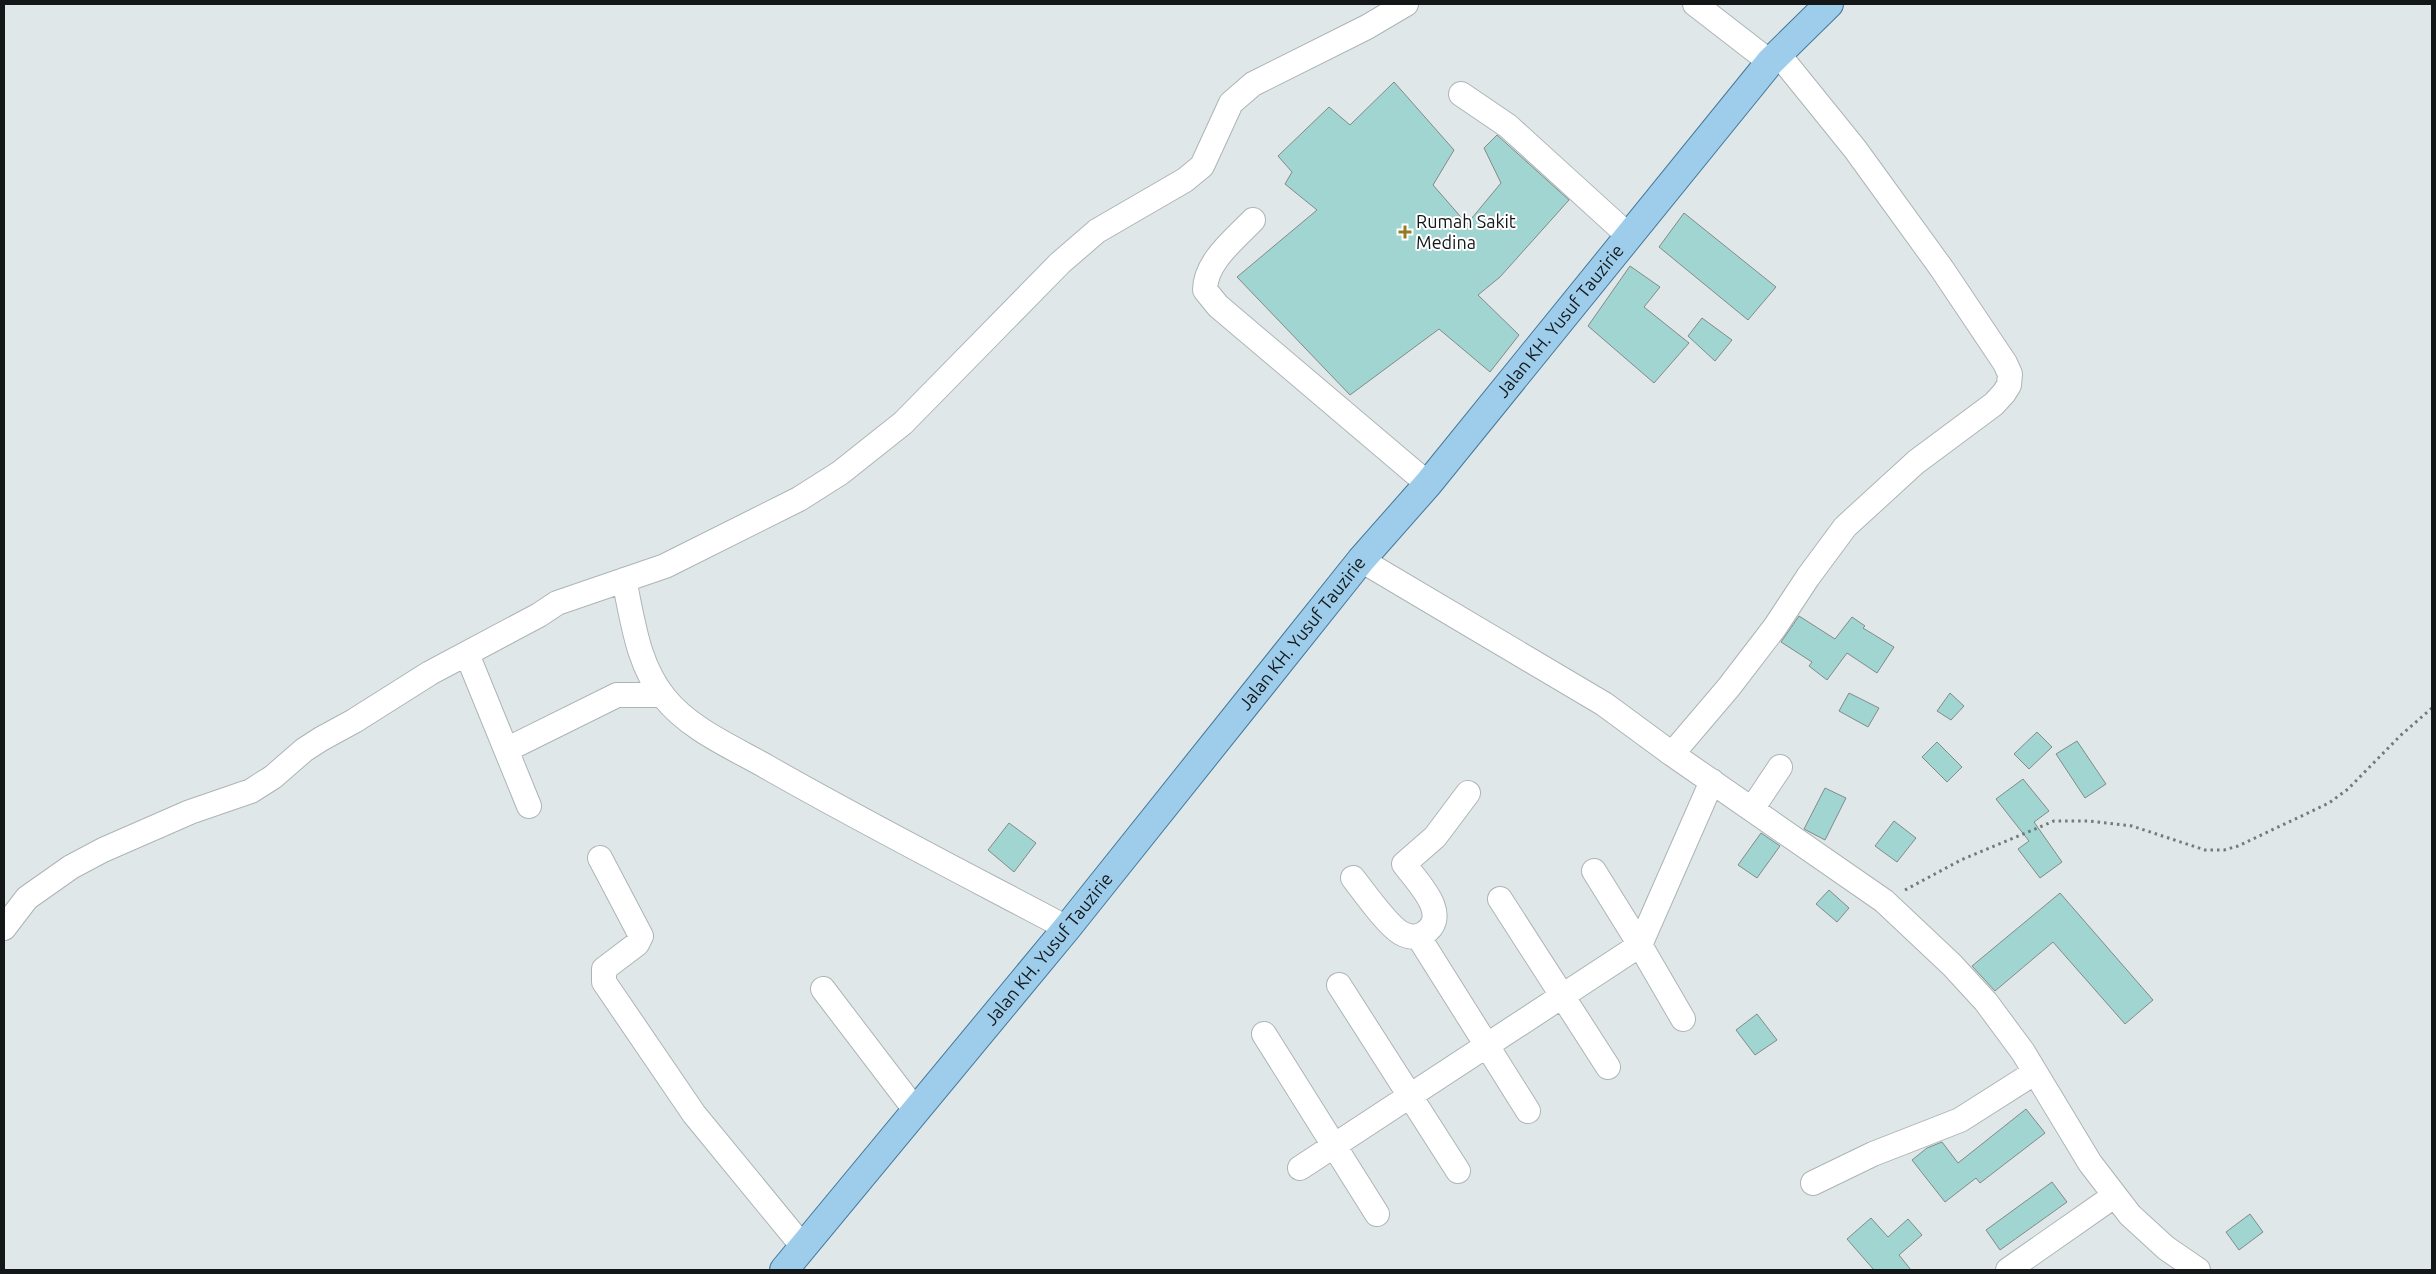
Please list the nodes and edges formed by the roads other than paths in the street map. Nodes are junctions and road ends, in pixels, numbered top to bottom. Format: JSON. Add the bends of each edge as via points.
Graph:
{"nodes":[{"id":1,"x":1406,"y":4,"type":"edge"},
{"id":2,"x":1695,"y":4,"type":"edge"},
{"id":3,"x":1829,"y":4,"type":"edge"},
{"id":4,"x":1775,"y":58,"type":"junction"},
{"id":5,"x":1461,"y":94,"type":"dead end"},
{"id":6,"x":1253,"y":220,"type":"dead end"},
{"id":7,"x":1630,"y":237,"type":"junction"},
{"id":8,"x":1428,"y":484,"type":"junction"},
{"id":9,"x":1362,"y":560,"type":"junction"},
{"id":10,"x":624,"y":580,"type":"junction"},
{"id":11,"x":467,"y":654,"type":"junction"},
{"id":12,"x":662,"y":695,"type":"junction"},
{"id":13,"x":506,"y":750,"type":"junction"},
{"id":14,"x":1672,"y":754,"type":"junction"},
{"id":15,"x":1780,"y":767,"type":"dead end"},
{"id":16,"x":1712,"y":781,"type":"junction"},
{"id":17,"x":1468,"y":794,"type":"dead end"},
{"id":18,"x":529,"y":806,"type":"dead end"},
{"id":19,"x":1752,"y":809,"type":"junction"},
{"id":20,"x":600,"y":858,"type":"dead end"},
{"id":21,"x":1594,"y":872,"type":"dead end"},
{"id":22,"x":1352,"y":878,"type":"dead end"},
{"id":23,"x":1500,"y":899,"type":"dead end"},
{"id":24,"x":4,"y":928,"type":"edge"},
{"id":25,"x":1067,"y":928,"type":"junction"},
{"id":26,"x":1418,"y":936,"type":"junction"},
{"id":27,"x":1640,"y":945,"type":"junction"},
{"id":28,"x":1339,"y":985,"type":"dead end"},
{"id":29,"x":823,"y":989,"type":"dead end"},
{"id":30,"x":1562,"y":996,"type":"junction"},
{"id":31,"x":1683,"y":1019,"type":"dead end"},
{"id":32,"x":1264,"y":1034,"type":"dead end"},
{"id":33,"x":1487,"y":1046,"type":"junction"},
{"id":34,"x":1608,"y":1068,"type":"dead end"},
{"id":35,"x":2034,"y":1073,"type":"junction"},
{"id":36,"x":1410,"y":1096,"type":"junction"},
{"id":37,"x":916,"y":1111,"type":"junction"},
{"id":38,"x":1528,"y":1111,"type":"dead end"},
{"id":39,"x":1334,"y":1146,"type":"junction"},
{"id":40,"x":1300,"y":1168,"type":"dead end"},
{"id":41,"x":1458,"y":1171,"type":"dead end"},
{"id":42,"x":1813,"y":1183,"type":"dead end"},
{"id":43,"x":2114,"y":1196,"type":"junction"},
{"id":44,"x":1377,"y":1214,"type":"dead end"},
{"id":45,"x":804,"y":1248,"type":"junction"},
{"id":46,"x":784,"y":1270,"type":"edge"},
{"id":47,"x":2008,"y":1270,"type":"edge"},
{"id":48,"x":2198,"y":1270,"type":"edge"}],
"edges":[{"from":1,"to":10,"type":"street","via":[[1236,96],[1202,166],[1185,180],[1091,236],[1060,263],[903,423],[871,450],[799,499],[666,566]]},
{"from":2,"to":4,"type":"street"},
{"from":3,"to":4,"type":"main road","name":"Jalan KH. Yusuf Tauzirie"},
{"from":4,"to":7,"type":"main road","name":"Jalan KH. Yusuf Tauzirie"},
{"from":4,"to":14,"type":"street","via":[[1855,149],[1942,269],[2006,363],[2009,385],[1994,404],[1916,462],[1845,528],[1775,627]]},
{"from":5,"to":7,"type":"street","via":[[1508,126]]},
{"from":6,"to":8,"type":"street","via":[[1209,268],[1205,290],[1218,306]]},
{"from":7,"to":8,"type":"main road","name":"Jalan KH. Yusuf Tauzirie"},
{"from":8,"to":9,"type":"main road","name":"Jalan KH. Yusuf Tauzirie"},
{"from":9,"to":14,"type":"street","via":[[1604,704]]},
{"from":9,"to":25,"type":"main road","name":"Jalan KH. Yusuf Tauzirie"},
{"from":10,"to":11,"type":"street","via":[[557,603]]},
{"from":10,"to":12,"type":"street","via":[[640,654]]},
{"from":11,"to":13,"type":"street"},
{"from":11,"to":24,"type":"street","via":[[321,739],[251,791],[190,812],[71,867],[27,898]]},
{"from":12,"to":13,"type":"street","via":[[617,695]]},
{"from":12,"to":25,"type":"street","via":[[690,721],[789,780]]},
{"from":13,"to":18,"type":"street"},
{"from":14,"to":16,"type":"street"},
{"from":15,"to":19,"type":"street"},
{"from":16,"to":19,"type":"street"},
{"from":16,"to":27,"type":"street"},
{"from":17,"to":26,"type":"street","via":[[1436,836],[1404,864],[1434,908],[1433,924]]},
{"from":19,"to":35,"type":"street","via":[[1884,901],[1986,1002],[2023,1052]]},
{"from":20,"to":45,"type":"street","via":[[641,936],[636,944],[604,969],[604,982],[694,1114]]},
{"from":21,"to":27,"type":"street"},
{"from":22,"to":26,"type":"street","via":[[1399,933]]},
{"from":23,"to":30,"type":"street"},
{"from":25,"to":37,"type":"main road","name":"Jalan KH. Yusuf Tauzirie"},
{"from":26,"to":33,"type":"street"},
{"from":27,"to":30,"type":"street"},
{"from":27,"to":31,"type":"street"},
{"from":28,"to":36,"type":"street"},
{"from":29,"to":37,"type":"street"},
{"from":30,"to":33,"type":"street"},
{"from":30,"to":34,"type":"street"},
{"from":32,"to":39,"type":"street"},
{"from":33,"to":36,"type":"street"},
{"from":33,"to":38,"type":"street"},
{"from":35,"to":42,"type":"street","via":[[1960,1120],[1873,1154]]},
{"from":35,"to":43,"type":"street"},
{"from":36,"to":39,"type":"street"},
{"from":36,"to":41,"type":"street"},
{"from":37,"to":45,"type":"main road","name":"Jalan KH. Yusuf Tauzirie"},
{"from":39,"to":40,"type":"street"},
{"from":39,"to":44,"type":"street"},
{"from":43,"to":47,"type":"street"},
{"from":43,"to":48,"type":"street","via":[[2166,1248]]},
{"from":45,"to":46,"type":"main road","name":"Jalan KH. Yusuf Tauzirie"}]}
